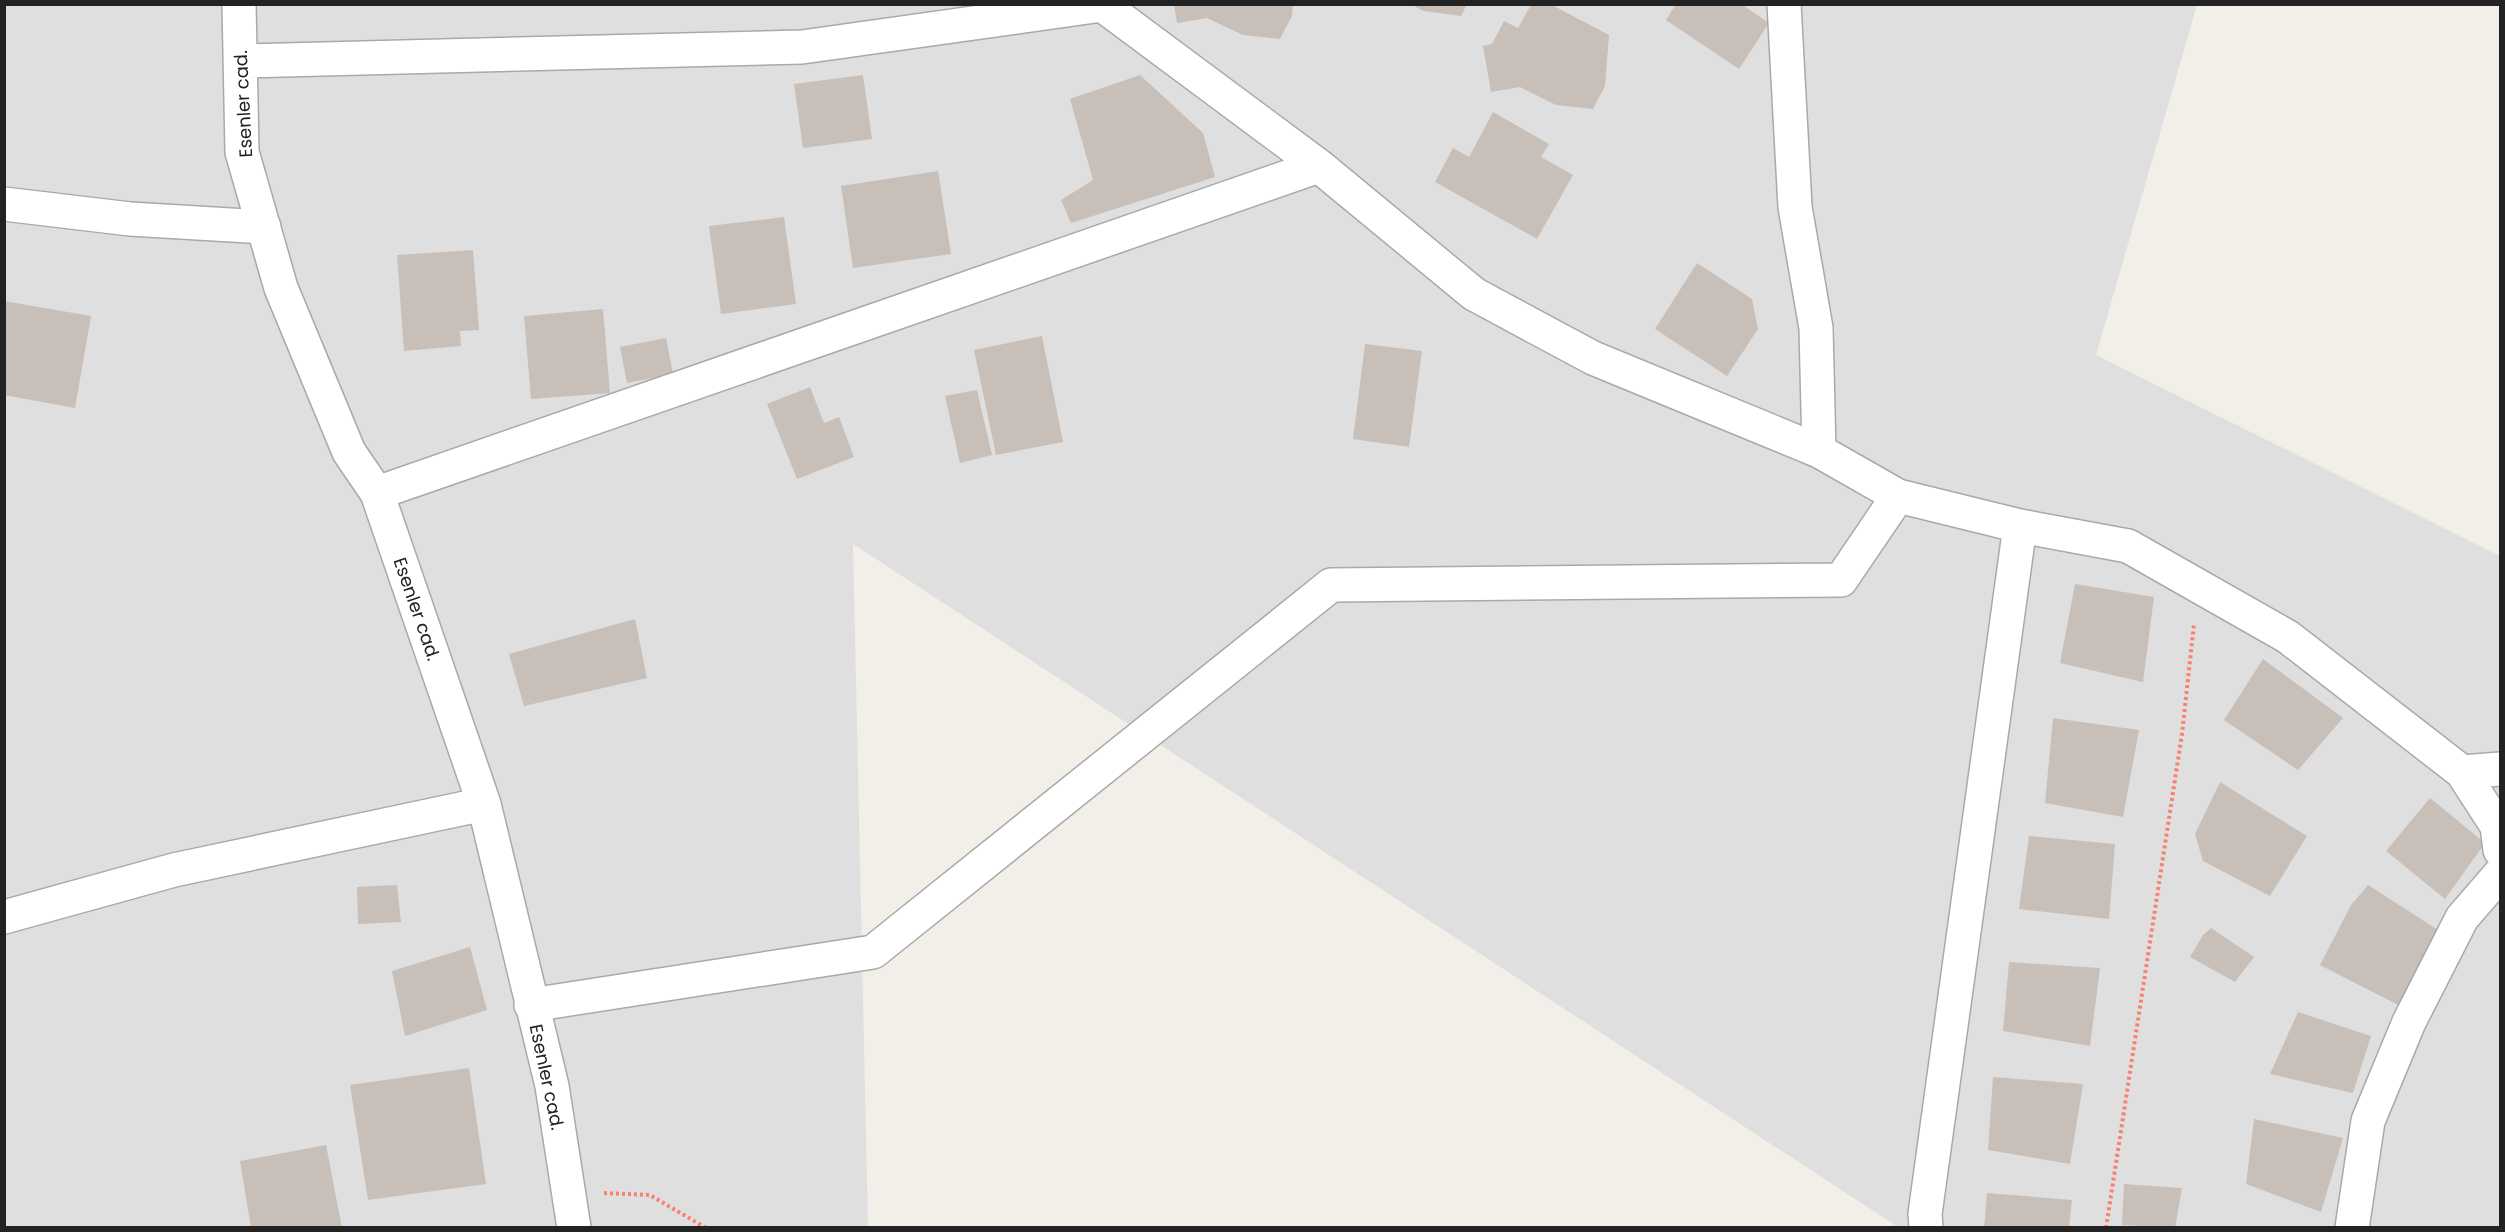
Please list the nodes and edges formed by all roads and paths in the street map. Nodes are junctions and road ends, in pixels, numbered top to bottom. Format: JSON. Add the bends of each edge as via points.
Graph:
{"nodes":[{"id":1,"x":239,"y":4,"type":"edge"},
{"id":2,"x":1784,"y":4,"type":"edge"},
{"id":3,"x":1101,"y":5,"type":"edge"},
{"id":4,"x":240,"y":62,"type":"junction"},
{"id":5,"x":1319,"y":166,"type":"junction"},
{"id":6,"x":4,"y":204,"type":"edge"},
{"id":7,"x":264,"y":227,"type":"junction"},
{"id":8,"x":1820,"y":451,"type":"junction"},
{"id":9,"x":377,"y":493,"type":"junction"},
{"id":10,"x":1898,"y":496,"type":"junction"},
{"id":11,"x":2020,"y":526,"type":"junction"},
{"id":12,"x":2198,"y":588,"type":"junction"},
{"id":13,"x":2500,"y":768,"type":"edge"},
{"id":14,"x":2462,"y":772,"type":"junction"},
{"id":15,"x":484,"y":804,"type":"junction"},
{"id":16,"x":2500,"y":850,"type":"edge"},
{"id":17,"x":2500,"y":874,"type":"edge"},
{"id":18,"x":4,"y":917,"type":"edge"},
{"id":19,"x":531,"y":1005,"type":"junction"},
{"id":20,"x":569,"y":1191,"type":"junction"},
{"id":21,"x":574,"y":1227,"type":"edge"},
{"id":22,"x":706,"y":1227,"type":"edge"},
{"id":23,"x":1926,"y":1227,"type":"edge"},
{"id":24,"x":2106,"y":1227,"type":"edge"},
{"id":25,"x":2352,"y":1227,"type":"edge"}],
"edges":[{"from":1,"to":4,"type":"street","name":"Esenler cad."},
{"from":2,"to":8,"type":"street","via":[[1795,207],[1816,328]]},
{"from":3,"to":4,"type":"street","via":[[802,47]]},
{"from":3,"to":5,"type":"street"},
{"from":4,"to":7,"type":"street","name":"Esenler cad.","via":[[242,152]]},
{"from":5,"to":8,"type":"street","via":[[1474,294],[1593,358]]},
{"from":5,"to":9,"type":"street"},
{"from":6,"to":7,"type":"street","via":[[130,219]]},
{"from":7,"to":9,"type":"street","name":"Esenler cad.","via":[[281,288],[349,452]]},
{"from":8,"to":10,"type":"street"},
{"from":9,"to":15,"type":"street","name":"Esenler cad."},
{"from":10,"to":11,"type":"street"},
{"from":10,"to":19,"type":"street","via":[[1841,580],[1331,585],[873,952]]},
{"from":11,"to":12,"type":"street","via":[[2128,546]]},
{"from":11,"to":23,"type":"street","via":[[1924,1214]]},
{"from":12,"to":14,"type":"street","via":[[2288,637]]},
{"from":12,"to":24,"type":"path","via":[[2182,734]]},
{"from":13,"to":14,"type":"street"},
{"from":14,"to":16,"type":"street","via":[[2497,825]]},
{"from":15,"to":18,"type":"street","via":[[174,870]]},
{"from":15,"to":19,"type":"street","name":"Esenler cad."},
{"from":17,"to":25,"type":"street","via":[[2462,918],[2409,1022],[2368,1121]]},
{"from":19,"to":20,"type":"street","name":"Esenler cad.","via":[[552,1086]]},
{"from":20,"to":21,"type":"street","name":"Esenler cad."},
{"from":20,"to":22,"type":"path","via":[[650,1195]]}]}
